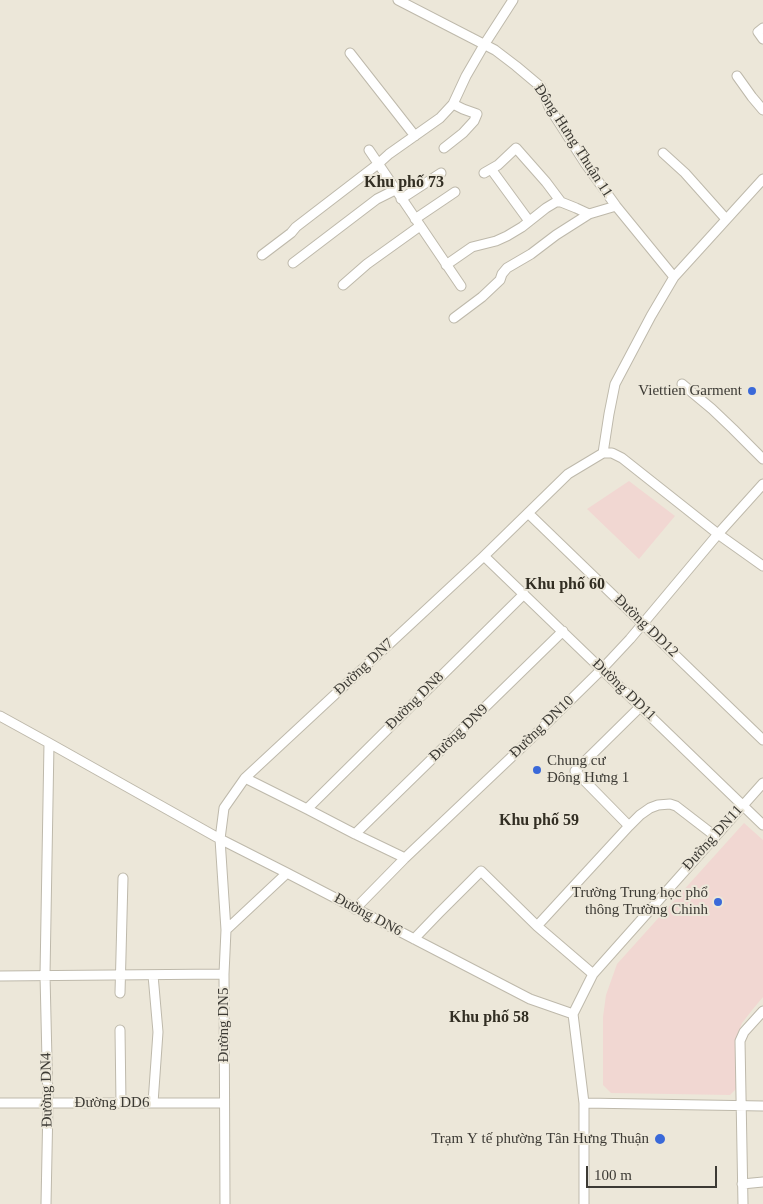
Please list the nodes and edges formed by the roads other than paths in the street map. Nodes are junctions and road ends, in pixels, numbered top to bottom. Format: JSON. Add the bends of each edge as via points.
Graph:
{"nodes":[{"id":1,"x":398,"y":0,"type":"edge"},
{"id":2,"x":513,"y":0,"type":"edge"},
{"id":3,"x":763,"y":28,"type":"edge"},
{"id":4,"x":763,"y":39,"type":"edge"},
{"id":5,"x":484,"y":44,"type":"junction"},
{"id":6,"x":350,"y":53,"type":"dead end"},
{"id":7,"x":737,"y":76,"type":"dead end"},
{"id":8,"x":453,"y":104,"type":"junction"},
{"id":9,"x":763,"y":110,"type":"edge"},
{"id":10,"x":415,"y":136,"type":"junction"},
{"id":11,"x":444,"y":148,"type":"dead end"},
{"id":12,"x":369,"y":150,"type":"dead end"},
{"id":13,"x":663,"y":153,"type":"dead end"},
{"id":14,"x":378,"y":164,"type":"junction"},
{"id":15,"x":441,"y":173,"type":"dead end"},
{"id":16,"x":763,"y":179,"type":"edge"},
{"id":17,"x":395,"y":190,"type":"junction"},
{"id":18,"x":454,"y":192,"type":"dead end"},
{"id":19,"x":402,"y":199,"type":"junction"},
{"id":20,"x":561,"y":202,"type":"junction"},
{"id":21,"x":616,"y":206,"type":"junction"},
{"id":22,"x":588,"y":214,"type":"junction"},
{"id":23,"x":726,"y":219,"type":"junction"},
{"id":24,"x":529,"y":221,"type":"junction"},
{"id":25,"x":417,"y":222,"type":"junction"},
{"id":26,"x":262,"y":255,"type":"dead end"},
{"id":27,"x":293,"y":263,"type":"dead end"},
{"id":28,"x":446,"y":265,"type":"junction"},
{"id":29,"x":674,"y":277,"type":"junction"},
{"id":30,"x":343,"y":285,"type":"dead end"},
{"id":31,"x":460,"y":286,"type":"dead end"},
{"id":32,"x":454,"y":318,"type":"dead end"},
{"id":33,"x":682,"y":384,"type":"dead end"},
{"id":34,"x":603,"y":453,"type":"junction"},
{"id":35,"x":763,"y":459,"type":"edge"},
{"id":36,"x":763,"y":484,"type":"edge"},
{"id":37,"x":528,"y":512,"type":"junction"},
{"id":38,"x":718,"y":534,"type":"junction"},
{"id":39,"x":484,"y":556,"type":"junction"},
{"id":40,"x":763,"y":566,"type":"edge"},
{"id":41,"x":524,"y":594,"type":"junction"},
{"id":42,"x":644,"y":624,"type":"junction"},
{"id":43,"x":563,"y":631,"type":"junction"},
{"id":44,"x":602,"y":669,"type":"junction"},
{"id":45,"x":640,"y":707,"type":"junction"},
{"id":46,"x":0,"y":716,"type":"edge"},
{"id":47,"x":763,"y":740,"type":"edge"},
{"id":48,"x":49,"y":743,"type":"junction"},
{"id":49,"x":245,"y":778,"type":"junction"},
{"id":50,"x":763,"y":782,"type":"edge"},
{"id":51,"x":742,"y":805,"type":"junction"},
{"id":52,"x":307,"y":809,"type":"junction"},
{"id":53,"x":763,"y":825,"type":"edge"},
{"id":54,"x":629,"y":826,"type":"junction"},
{"id":55,"x":355,"y":834,"type":"junction"},
{"id":56,"x":715,"y":836,"type":"junction"},
{"id":57,"x":220,"y":839,"type":"junction"},
{"id":58,"x":404,"y":858,"type":"junction"},
{"id":59,"x":287,"y":873,"type":"junction"},
{"id":60,"x":123,"y":878,"type":"dead end"},
{"id":61,"x":356,"y":909,"type":"junction"},
{"id":62,"x":537,"y":926,"type":"junction"},
{"id":63,"x":226,"y":930,"type":"junction"},
{"id":64,"x":414,"y":939,"type":"junction"},
{"id":65,"x":224,"y":974,"type":"junction"},
{"id":66,"x":593,"y":974,"type":"junction"},
{"id":67,"x":119,"y":975,"type":"junction"},
{"id":68,"x":153,"y":975,"type":"junction"},
{"id":69,"x":0,"y":976,"type":"edge"},
{"id":70,"x":45,"y":976,"type":"junction"},
{"id":71,"x":120,"y":993,"type":"dead end"},
{"id":72,"x":763,"y":1011,"type":"edge"},
{"id":73,"x":574,"y":1014,"type":"junction"},
{"id":74,"x":120,"y":1030,"type":"dead end"},
{"id":75,"x":0,"y":1102,"type":"edge"},
{"id":76,"x":48,"y":1103,"type":"junction"},
{"id":77,"x":121,"y":1103,"type":"junction"},
{"id":78,"x":153,"y":1103,"type":"junction"},
{"id":79,"x":224,"y":1103,"type":"junction"},
{"id":80,"x":584,"y":1104,"type":"junction"},
{"id":81,"x":741,"y":1106,"type":"junction"},
{"id":82,"x":763,"y":1106,"type":"edge"},
{"id":83,"x":763,"y":1182,"type":"edge"},
{"id":84,"x":742,"y":1184,"type":"junction"},
{"id":85,"x":46,"y":1204,"type":"edge"},
{"id":86,"x":224,"y":1204,"type":"edge"},
{"id":87,"x":584,"y":1204,"type":"edge"},
{"id":88,"x":742,"y":1204,"type":"edge"}],
"edges":[{"from":1,"to":5,"type":"street","name":"Đông Hưng Thuận 11"},
{"from":2,"to":5,"type":"street"},
{"from":3,"to":4,"type":"street","via":[[758,32]]},
{"from":5,"to":8,"type":"street"},
{"from":5,"to":21,"type":"street","name":"Đông Hưng Thuận 11","via":[[541,87],[549,108]]},
{"from":6,"to":10,"type":"street"},
{"from":7,"to":9,"type":"street"},
{"from":8,"to":10,"type":"street"},
{"from":8,"to":11,"type":"street","via":[[477,114],[463,133]]},
{"from":10,"to":14,"type":"street"},
{"from":12,"to":14,"type":"street"},
{"from":13,"to":23,"type":"street"},
{"from":14,"to":17,"type":"street"},
{"from":14,"to":26,"type":"street"},
{"from":15,"to":19,"type":"street"},
{"from":16,"to":23,"type":"street"},
{"from":17,"to":19,"type":"street"},
{"from":17,"to":27,"type":"street","via":[[377,199]]},
{"from":18,"to":25,"type":"street"},
{"from":19,"to":25,"type":"street"},
{"from":20,"to":22,"type":"street"},
{"from":20,"to":24,"type":"street","via":[[556,202]]},
{"from":20,"to":24,"type":"street","via":[[516,148],[488,171]]},
{"from":21,"to":22,"type":"street"},
{"from":21,"to":29,"type":"street","name":"Đông Hưng Thuận 11"},
{"from":22,"to":32,"type":"street","via":[[507,268],[500,280],[482,297]]},
{"from":23,"to":29,"type":"street"},
{"from":24,"to":28,"type":"street","via":[[507,236],[472,247]]},
{"from":25,"to":28,"type":"street"},
{"from":25,"to":30,"type":"street"},
{"from":28,"to":31,"type":"street"},
{"from":29,"to":34,"type":"street","via":[[615,384]]},
{"from":33,"to":35,"type":"street"},
{"from":34,"to":37,"type":"street","name":"Đường DN7","via":[[568,474]]},
{"from":34,"to":38,"type":"street","via":[[622,458]]},
{"from":36,"to":38,"type":"street","name":"Đường DN10"},
{"from":37,"to":39,"type":"street","name":"Đường DN7"},
{"from":37,"to":42,"type":"street","name":"Đường DD12"},
{"from":38,"to":40,"type":"street"},
{"from":38,"to":42,"type":"street","name":"Đường DN10"},
{"from":39,"to":41,"type":"street","name":"Đường DD11"},
{"from":39,"to":49,"type":"street","name":"Đường DN7"},
{"from":41,"to":43,"type":"street","name":"Đường DD11"},
{"from":41,"to":52,"type":"street","name":"Đường DN8"},
{"from":42,"to":44,"type":"street","name":"Đường DN10"},
{"from":42,"to":47,"type":"street","name":"Đường DD12"},
{"from":43,"to":44,"type":"street","name":"Đường DD11"},
{"from":43,"to":55,"type":"street","name":"Đường DN9"},
{"from":44,"to":45,"type":"street","name":"Đường DD11"},
{"from":44,"to":58,"type":"street","name":"Đường DN10"},
{"from":45,"to":51,"type":"street","name":"Đường DD11"},
{"from":45,"to":54,"type":"street","via":[[575,771]]},
{"from":46,"to":48,"type":"street","name":"Đường DN6"},
{"from":48,"to":57,"type":"street","name":"Đường DN6"},
{"from":48,"to":70,"type":"street","name":"Đường DN4"},
{"from":49,"to":52,"type":"street"},
{"from":49,"to":57,"type":"street","name":"Đường DN7","via":[[224,808]]},
{"from":50,"to":51,"type":"street","name":"Đường DN11"},
{"from":51,"to":53,"type":"street","name":"Đường DD11"},
{"from":51,"to":56,"type":"street","name":"Đường DN11"},
{"from":52,"to":55,"type":"street"},
{"from":54,"to":56,"type":"street","via":[[650,808],[670,804]]},
{"from":54,"to":62,"type":"street"},
{"from":55,"to":58,"type":"street"},
{"from":56,"to":66,"type":"street","name":"Đường DN11"},
{"from":57,"to":59,"type":"street","name":"Đường DN6"},
{"from":57,"to":63,"type":"street","name":"Đường DN7"},
{"from":58,"to":61,"type":"street","name":"Đường DN10"},
{"from":59,"to":61,"type":"street","name":"Đường DN6"},
{"from":59,"to":63,"type":"street"},
{"from":60,"to":67,"type":"street"},
{"from":61,"to":64,"type":"street","name":"Đường DN6"},
{"from":62,"to":64,"type":"street","via":[[481,871]]},
{"from":62,"to":66,"type":"street"},
{"from":63,"to":65,"type":"street","name":"Đường DN5"},
{"from":64,"to":73,"type":"street","name":"Đường DN6","via":[[530,999]]},
{"from":65,"to":68,"type":"street"},
{"from":65,"to":79,"type":"street","name":"Đường DN5"},
{"from":66,"to":73,"type":"street","name":"Đường DN11"},
{"from":67,"to":68,"type":"street"},
{"from":67,"to":70,"type":"street"},
{"from":67,"to":71,"type":"street"},
{"from":68,"to":78,"type":"street","via":[[158,1032]]},
{"from":69,"to":70,"type":"street"},
{"from":70,"to":76,"type":"street","name":"Đường DN4"},
{"from":72,"to":81,"type":"street","via":[[740,1041]]},
{"from":73,"to":80,"type":"street"},
{"from":74,"to":77,"type":"street"},
{"from":75,"to":76,"type":"street","name":"Đường DD6"},
{"from":76,"to":77,"type":"street","name":"Đường DD6"},
{"from":76,"to":85,"type":"street","name":"Đường DN4"},
{"from":77,"to":78,"type":"street","name":"Đường DD6"},
{"from":78,"to":79,"type":"street","name":"Đường DD6"},
{"from":79,"to":86,"type":"street","name":"Đường DN5"},
{"from":80,"to":81,"type":"street"},
{"from":80,"to":87,"type":"street"},
{"from":81,"to":82,"type":"street"},
{"from":81,"to":84,"type":"street"},
{"from":83,"to":84,"type":"street"},
{"from":84,"to":88,"type":"street"}]}
